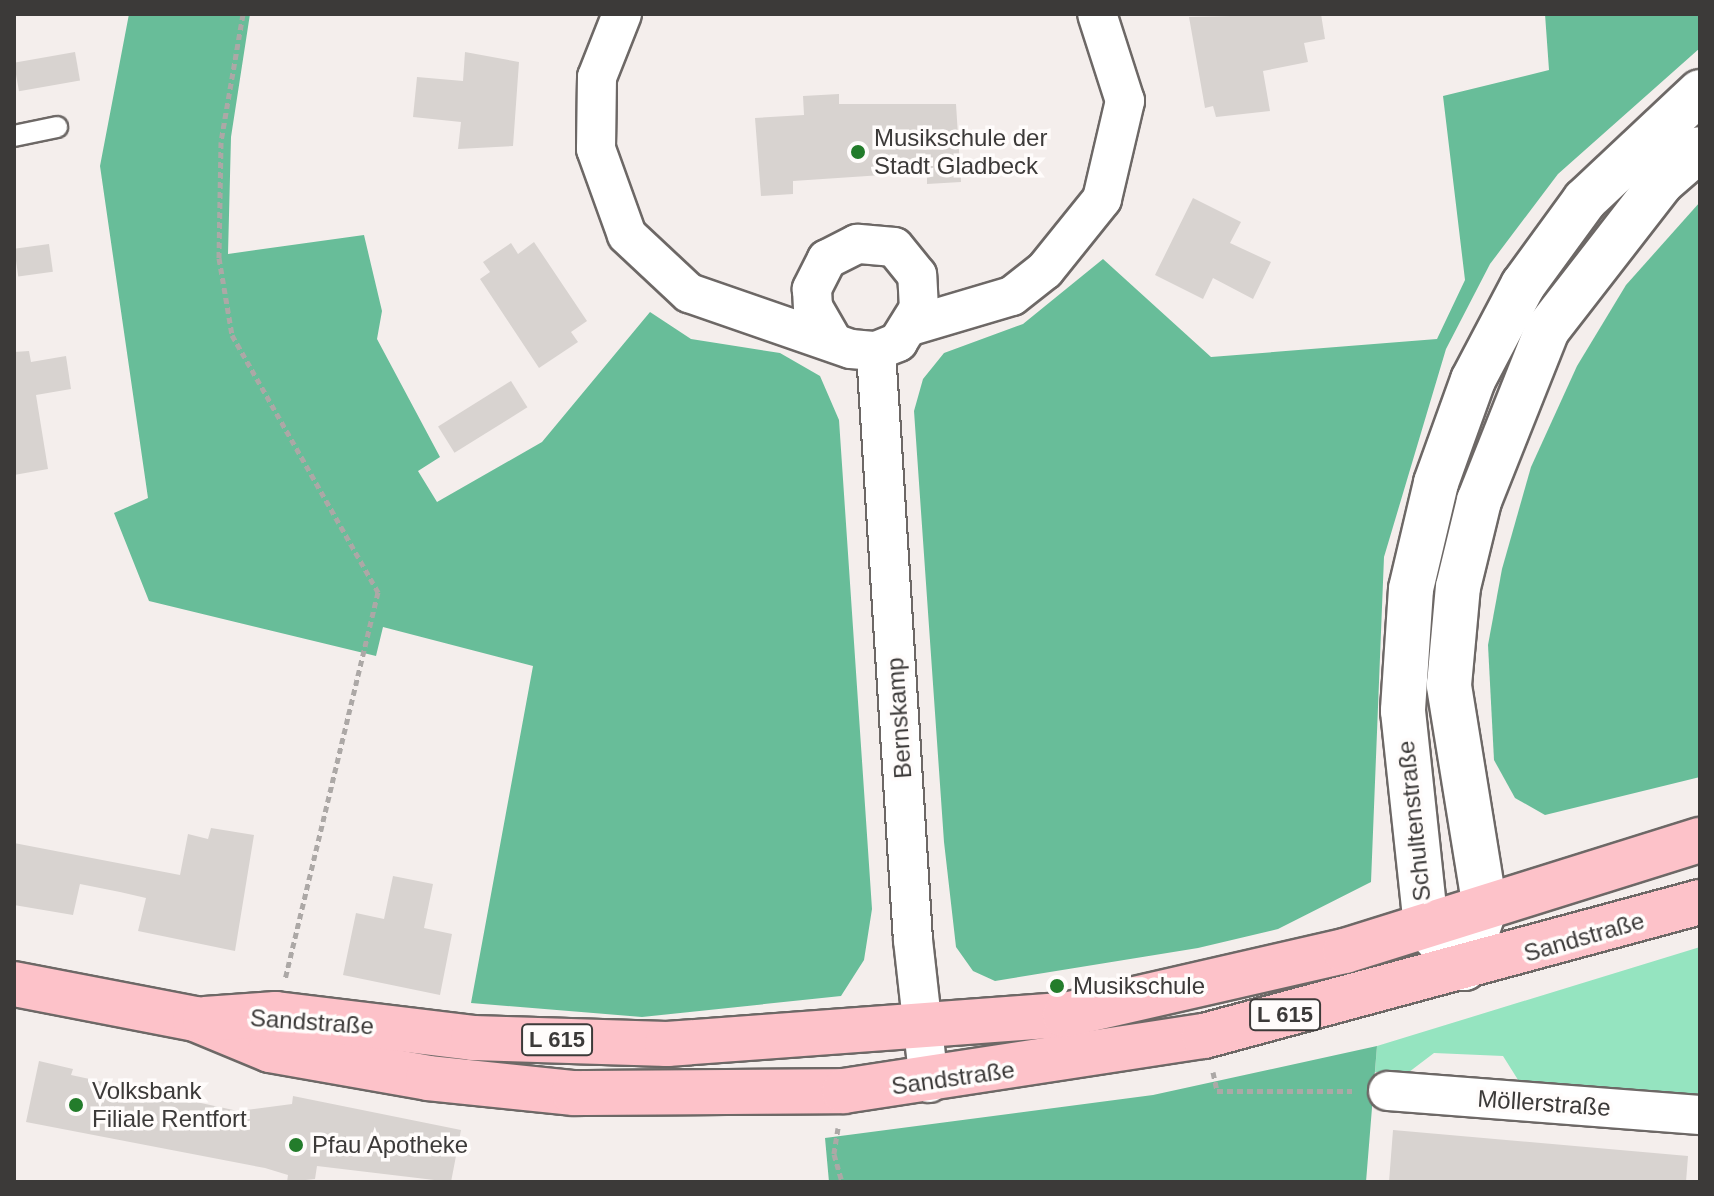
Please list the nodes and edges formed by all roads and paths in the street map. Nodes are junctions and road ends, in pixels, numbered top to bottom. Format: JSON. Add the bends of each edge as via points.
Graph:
{"nodes":[{"id":1,"x":243,"y":14,"type":"edge"},
{"id":2,"x":622,"y":14,"type":"edge"},
{"id":3,"x":1097,"y":14,"type":"edge"},
{"id":4,"x":1700,"y":92,"type":"edge"},
{"id":5,"x":57,"y":127,"type":"dead end"},
{"id":6,"x":14,"y":136,"type":"edge"},
{"id":7,"x":1700,"y":149,"type":"edge"},
{"id":8,"x":914,"y":325,"type":"junction"},
{"id":9,"x":830,"y":337,"type":"junction"},
{"id":10,"x":876,"y":351,"type":"junction"},
{"id":11,"x":1700,"y":840,"type":"edge"},
{"id":12,"x":1700,"y":902,"type":"edge"},
{"id":13,"x":1485,"y":908,"type":"junction"},
{"id":14,"x":1426,"y":927,"type":"junction"},
{"id":15,"x":1464,"y":968,"type":"junction"},
{"id":16,"x":14,"y":984,"type":"edge"},
{"id":17,"x":276,"y":1014,"type":"junction"},
{"id":18,"x":195,"y":1019,"type":"junction"},
{"id":19,"x":923,"y":1029,"type":"junction"},
{"id":20,"x":1204,"y":1036,"type":"junction"},
{"id":21,"x":929,"y":1083,"type":"junction"},
{"id":22,"x":1388,"y":1091,"type":"joint"},
{"id":23,"x":1700,"y":1115,"type":"edge"}],
"edges":[{"from":1,"to":17,"type":"path","via":[[221,142],[219,258],[232,335],[378,592]]},
{"from":2,"to":9,"type":"street","via":[[597,77],[596,149],[627,235],[689,293]]},
{"from":3,"to":8,"type":"street","via":[[1125,101],[1102,199],[1045,270],[1012,296]]},
{"from":4,"to":14,"type":"main road","name":"Schultenstraße","via":[[1585,200],[1523,285],[1473,380],[1436,483],[1411,589],[1403,711]]},
{"from":5,"to":6,"type":"lane"},
{"from":7,"to":13,"type":"main road","via":[[1662,182],[1547,330],[1479,501],[1458,587],[1449,685]]},
{"from":8,"to":9,"type":"street","via":[[917,275],[894,247],[857,244],[827,259],[812,289],[818,323]]},
{"from":8,"to":10,"type":"street"},
{"from":9,"to":10,"type":"street"},
{"from":10,"to":19,"type":"street","name":"Bernskamp"},
{"from":11,"to":13,"type":"main road","name":"Sandstraße","number":"L 615"},
{"from":12,"to":15,"type":"main road","name":"Sandstraße","number":"L 615"},
{"from":13,"to":14,"type":"main road","name":"Sandstraße","number":"L 615"},
{"from":13,"to":15,"type":"main road"},
{"from":14,"to":15,"type":"main road","name":"Schultenstraße"},
{"from":14,"to":19,"type":"main road","name":"Sandstraße","number":"L 615","via":[[1136,1003]]},
{"from":15,"to":20,"type":"main road","name":"Sandstraße","number":"L 615"},
{"from":16,"to":18,"type":"main road","name":"Sandstraße","number":"L 615"},
{"from":17,"to":18,"type":"main road","name":"Sandstraße","number":"L 615"},
{"from":17,"to":19,"type":"main road","name":"Sandstraße","number":"L 615","via":[[473,1038],[667,1044]]},
{"from":18,"to":21,"type":"main road","name":"Sandstraße","number":"L 615","via":[[270,1050],[574,1093],[726,1096]]},
{"from":19,"to":21,"type":"street","name":"Bernskamp"},
{"from":20,"to":21,"type":"main road","name":"Sandstraße","number":"L 615"},
{"from":20,"to":22,"type":"path","via":[[1217,1091]]},
{"from":22,"to":23,"type":"street","name":"Möllerstraße"}]}
